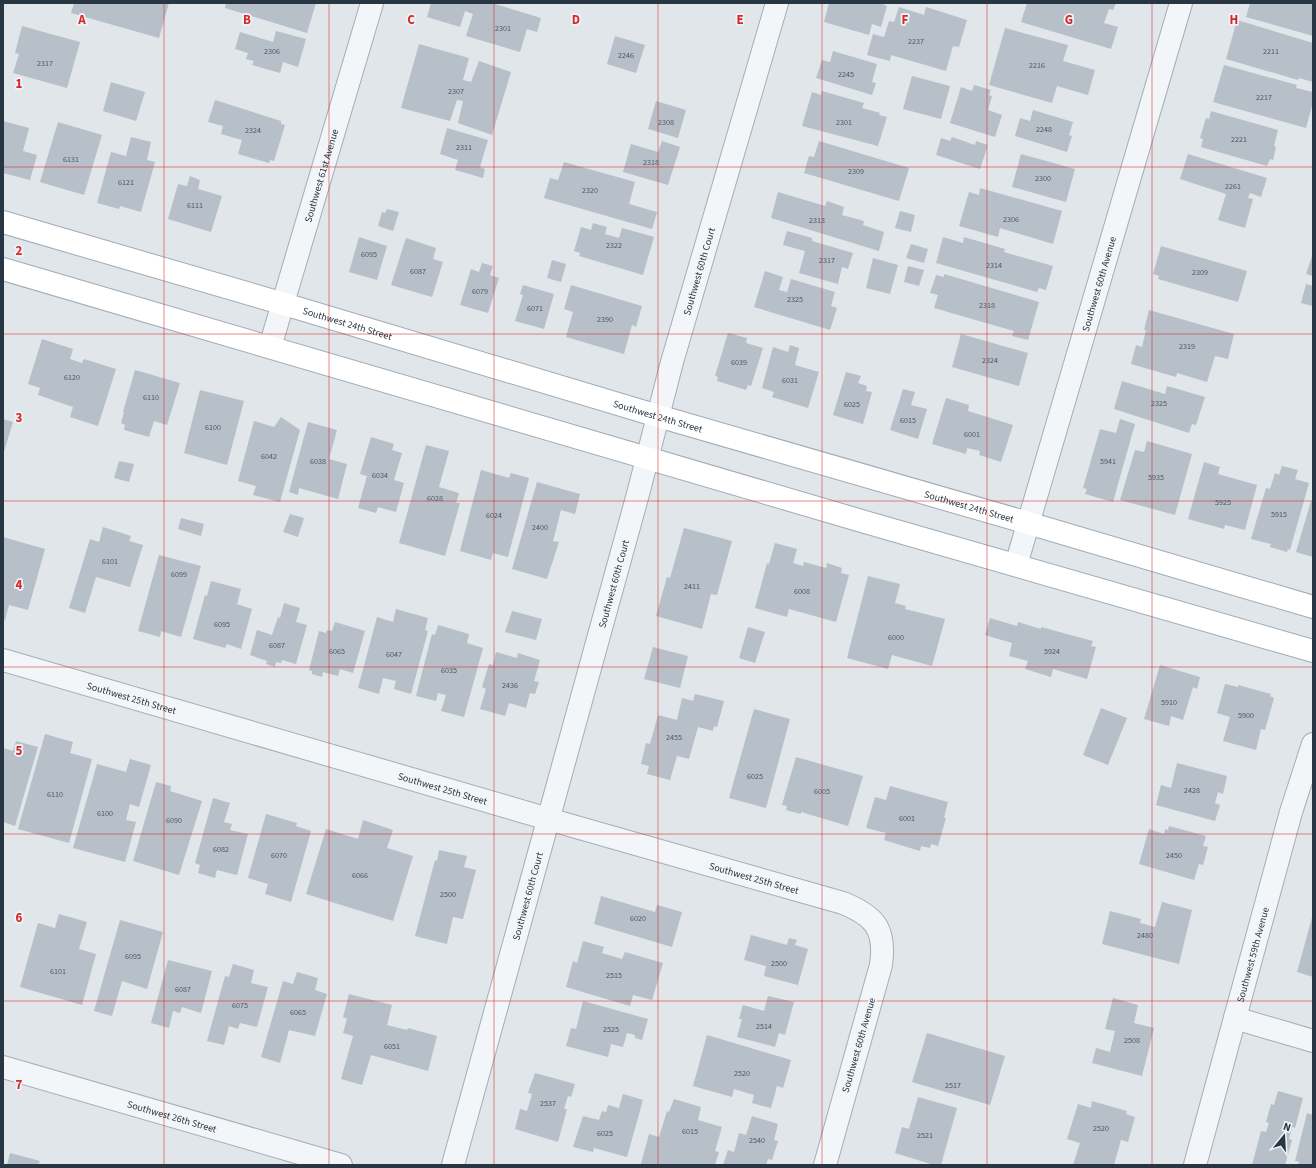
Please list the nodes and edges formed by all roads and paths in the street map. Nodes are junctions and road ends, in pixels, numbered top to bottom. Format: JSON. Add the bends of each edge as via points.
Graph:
{"nodes":[{"id":1,"x":372,"y":3,"type":"edge"},
{"id":2,"x":777,"y":3,"type":"edge"},
{"id":3,"x":1181,"y":3,"type":"edge"},
{"id":4,"x":3,"y":222,"type":"edge"},
{"id":5,"x":3,"y":269,"type":"edge"},
{"id":6,"x":284,"y":304,"type":"junction"},
{"id":7,"x":270,"y":347,"type":"junction"},
{"id":8,"x":658,"y":416,"type":"junction"},
{"id":9,"x":647,"y":457,"type":"junction"},
{"id":10,"x":1028,"y":522,"type":"junction"},
{"id":11,"x":1016,"y":565,"type":"junction"},
{"id":12,"x":1313,"y":607,"type":"edge"},
{"id":13,"x":1313,"y":651,"type":"edge"},
{"id":14,"x":3,"y":660,"type":"edge"},
{"id":15,"x":1313,"y":744,"type":"edge"},
{"id":16,"x":549,"y":818,"type":"junction"},
{"id":17,"x":876,"y":925,"type":"joint"},
{"id":18,"x":1235,"y":1018,"type":"junction"},
{"id":19,"x":1313,"y":1040,"type":"edge"},
{"id":20,"x":3,"y":1067,"type":"edge"},
{"id":21,"x":341,"y":1165,"type":"edge"},
{"id":22,"x":454,"y":1165,"type":"edge"},
{"id":23,"x":825,"y":1165,"type":"edge"},
{"id":24,"x":1195,"y":1165,"type":"edge"}],
"edges":[{"from":1,"to":6,"type":"street","name":"Southwest 61st Avenue"},
{"from":2,"to":8,"type":"street","name":"Southwest 60th Court"},
{"from":3,"to":10,"type":"street","name":"Southwest 60th Avenue"},
{"from":4,"to":6,"type":"main road","name":"Southwest 24th Street"},
{"from":5,"to":7,"type":"main road"},
{"from":6,"to":7,"type":"street","name":"Southwest 61st Avenue"},
{"from":6,"to":8,"type":"main road","name":"Southwest 24th Street"},
{"from":7,"to":9,"type":"main road"},
{"from":8,"to":9,"type":"street","name":"Southwest 60th Court"},
{"from":8,"to":10,"type":"main road","name":"Southwest 24th Street"},
{"from":9,"to":11,"type":"main road"},
{"from":9,"to":16,"type":"street","name":"Southwest 60th Court"},
{"from":10,"to":11,"type":"street","name":"Southwest 60th Avenue"},
{"from":10,"to":12,"type":"main road","name":"Southwest 24th Street"},
{"from":11,"to":13,"type":"main road"},
{"from":14,"to":16,"type":"street","name":"Southwest 25th Street"},
{"from":15,"to":18,"type":"street","name":"Southwest 59th Avenue","via":[[1291,812]]},
{"from":16,"to":17,"type":"street","name":"Southwest 25th Street","via":[[843,903],[863,912]]},
{"from":16,"to":22,"type":"street","name":"Southwest 60th Court"},
{"from":17,"to":23,"type":"street","name":"Southwest 60th Avenue","via":[[883,943],[881,965]]},
{"from":18,"to":19,"type":"street"},
{"from":18,"to":24,"type":"street","name":"Southwest 59th Avenue"},
{"from":20,"to":21,"type":"street","name":"Southwest 26th Street"}]}
